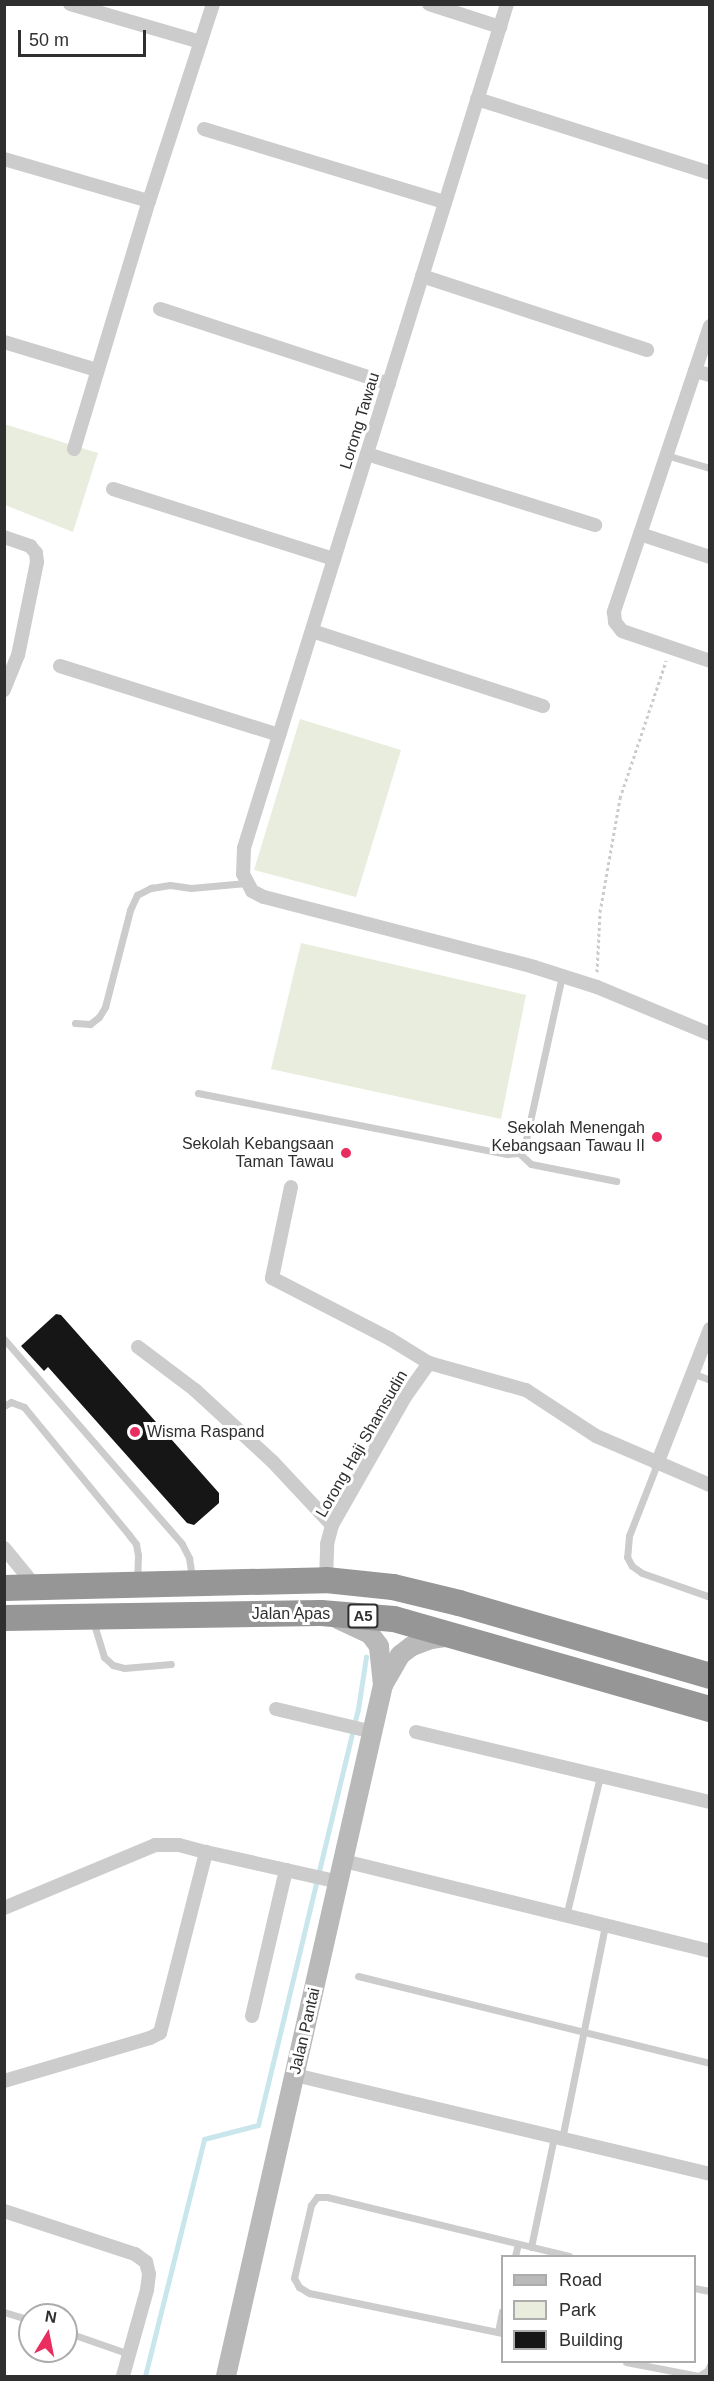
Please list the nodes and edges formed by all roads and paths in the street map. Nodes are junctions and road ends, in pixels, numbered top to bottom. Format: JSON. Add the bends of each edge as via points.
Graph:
{"nodes":[{"id":1,"x":70,"y":4,"type":"edge"},
{"id":2,"x":213,"y":4,"type":"edge"},
{"id":3,"x":429,"y":4,"type":"edge"},
{"id":4,"x":507,"y":4,"type":"edge"},
{"id":5,"x":500,"y":27,"type":"junction"},
{"id":6,"x":201,"y":42,"type":"junction"},
{"id":7,"x":477,"y":99,"type":"junction"},
{"id":8,"x":204,"y":129,"type":"dead end"},
{"id":9,"x":4,"y":159,"type":"edge"},
{"id":10,"x":710,"y":173,"type":"edge"},
{"id":11,"x":149,"y":201,"type":"junction"},
{"id":12,"x":445,"y":202,"type":"junction"},
{"id":13,"x":422,"y":276,"type":"junction"},
{"id":14,"x":160,"y":309,"type":"dead end"},
{"id":15,"x":710,"y":326,"type":"edge"},
{"id":16,"x":4,"y":342,"type":"edge"},
{"id":17,"x":647,"y":350,"type":"dead end"},
{"id":18,"x":98,"y":370,"type":"junction"},
{"id":19,"x":695,"y":371,"type":"junction"},
{"id":20,"x":710,"y":375,"type":"edge"},
{"id":21,"x":389,"y":384,"type":"junction"},
{"id":22,"x":74,"y":450,"type":"dead end"},
{"id":23,"x":367,"y":454,"type":"junction"},
{"id":24,"x":666,"y":454,"type":"junction"},
{"id":25,"x":710,"y":468,"type":"edge"},
{"id":26,"x":113,"y":489,"type":"dead end"},
{"id":27,"x":595,"y":525,"type":"dead end"},
{"id":28,"x":640,"y":534,"type":"junction"},
{"id":29,"x":4,"y":537,"type":"edge"},
{"id":30,"x":710,"y":557,"type":"edge"},
{"id":31,"x":334,"y":559,"type":"junction"},
{"id":32,"x":312,"y":631,"type":"junction"},
{"id":33,"x":670,"y":648,"type":"junction"},
{"id":34,"x":710,"y":661,"type":"edge"},
{"id":35,"x":60,"y":666,"type":"dead end"},
{"id":36,"x":4,"y":690,"type":"edge"},
{"id":37,"x":543,"y":706,"type":"dead end"},
{"id":38,"x":279,"y":735,"type":"junction"},
{"id":39,"x":246,"y":882,"type":"junction"},
{"id":40,"x":562,"y":976,"type":"junction"},
{"id":41,"x":597,"y":987,"type":"junction"},
{"id":42,"x":75,"y":1023,"type":"dead end"},
{"id":43,"x":710,"y":1034,"type":"edge"},
{"id":44,"x":198,"y":1093,"type":"dead end"},
{"id":45,"x":519,"y":1153,"type":"junction"},
{"id":46,"x":616,"y":1180,"type":"dead end"},
{"id":47,"x":291,"y":1187,"type":"dead end"},
{"id":48,"x":710,"y":1329,"type":"edge"},
{"id":49,"x":4,"y":1339,"type":"edge"},
{"id":50,"x":138,"y":1347,"type":"dead end"},
{"id":51,"x":429,"y":1363,"type":"junction"},
{"id":52,"x":692,"y":1373,"type":"junction"},
{"id":53,"x":710,"y":1380,"type":"edge"},
{"id":54,"x":4,"y":1406,"type":"edge"},
{"id":55,"x":657,"y":1464,"type":"junction"},
{"id":56,"x":710,"y":1485,"type":"edge"},
{"id":57,"x":332,"y":1525,"type":"junction"},
{"id":58,"x":4,"y":1548,"type":"edge"},
{"id":59,"x":326,"y":1580,"type":"junction"},
{"id":60,"x":193,"y":1583,"type":"junction"},
{"id":61,"x":136,"y":1586,"type":"junction"},
{"id":62,"x":36,"y":1587,"type":"junction"},
{"id":63,"x":4,"y":1588,"type":"edge"},
{"id":64,"x":710,"y":1597,"type":"edge"},
{"id":65,"x":321,"y":1613,"type":"junction"},
{"id":66,"x":91,"y":1617,"type":"junction"},
{"id":67,"x":4,"y":1618,"type":"edge"},
{"id":68,"x":457,"y":1635,"type":"junction"},
{"id":69,"x":171,"y":1665,"type":"dead end"},
{"id":70,"x":710,"y":1676,"type":"edge"},
{"id":71,"x":383,"y":1685,"type":"junction"},
{"id":72,"x":276,"y":1709,"type":"dead end"},
{"id":73,"x":710,"y":1709,"type":"edge"},
{"id":74,"x":367,"y":1731,"type":"junction"},
{"id":75,"x":416,"y":1732,"type":"dead end"},
{"id":76,"x":600,"y":1776,"type":"junction"},
{"id":77,"x":710,"y":1802,"type":"edge"},
{"id":78,"x":207,"y":1852,"type":"junction"},
{"id":79,"x":344,"y":1861,"type":"junction"},
{"id":80,"x":286,"y":1870,"type":"junction"},
{"id":81,"x":334,"y":1880,"type":"junction"},
{"id":82,"x":4,"y":1908,"type":"edge"},
{"id":83,"x":566,"y":1916,"type":"junction"},
{"id":84,"x":605,"y":1925,"type":"junction"},
{"id":85,"x":710,"y":1951,"type":"edge"},
{"id":86,"x":358,"y":1976,"type":"dead end"},
{"id":87,"x":252,"y":2016,"type":"dead end"},
{"id":88,"x":583,"y":2032,"type":"junction"},
{"id":89,"x":710,"y":2063,"type":"edge"},
{"id":90,"x":295,"y":2075,"type":"junction"},
{"id":91,"x":4,"y":2081,"type":"edge"},
{"id":92,"x":558,"y":2138,"type":"junction"},
{"id":93,"x":710,"y":2174,"type":"edge"},
{"id":94,"x":4,"y":2211,"type":"edge"},
{"id":95,"x":518,"y":2244,"type":"junction"},
{"id":96,"x":531,"y":2247,"type":"junction"},
{"id":97,"x":515,"y":2255,"type":"edge"},
{"id":98,"x":565,"y":2255,"type":"edge"},
{"id":99,"x":500,"y":2332,"type":"edge"},
{"id":100,"x":78,"y":2336,"type":"edge"},
{"id":101,"x":129,"y":2354,"type":"junction"},
{"id":102,"x":636,"y":2363,"type":"edge"},
{"id":103,"x":710,"y":2365,"type":"edge"},
{"id":104,"x":123,"y":2376,"type":"edge"},
{"id":105,"x":226,"y":2376,"type":"edge"}],
"edges":[{"from":1,"to":6,"type":"street"},
{"from":2,"to":6,"type":"street"},
{"from":3,"to":5,"type":"street"},
{"from":4,"to":5,"type":"street","name":"Lorong Tawau"},
{"from":5,"to":7,"type":"street","name":"Lorong Tawau"},
{"from":6,"to":11,"type":"street"},
{"from":7,"to":10,"type":"street"},
{"from":7,"to":12,"type":"street","name":"Lorong Tawau"},
{"from":8,"to":12,"type":"street"},
{"from":9,"to":11,"type":"street"},
{"from":11,"to":18,"type":"street"},
{"from":12,"to":13,"type":"street","name":"Lorong Tawau"},
{"from":13,"to":17,"type":"street"},
{"from":13,"to":21,"type":"street","name":"Lorong Tawau"},
{"from":14,"to":21,"type":"street"},
{"from":15,"to":19,"type":"street"},
{"from":16,"to":18,"type":"street"},
{"from":18,"to":22,"type":"street"},
{"from":19,"to":20,"type":"street"},
{"from":19,"to":24,"type":"street"},
{"from":21,"to":23,"type":"street","name":"Lorong Tawau"},
{"from":23,"to":27,"type":"street"},
{"from":23,"to":31,"type":"street","name":"Lorong Tawau"},
{"from":24,"to":25,"type":"lane"},
{"from":24,"to":28,"type":"street"},
{"from":26,"to":31,"type":"street"},
{"from":28,"to":30,"type":"street"},
{"from":28,"to":33,"type":"street","via":[[614,612],[615,622],[622,631]]},
{"from":29,"to":36,"type":"street","via":[[30,546],[37,561],[18,655]]},
{"from":31,"to":32,"type":"street","name":"Lorong Tawau"},
{"from":32,"to":37,"type":"street"},
{"from":32,"to":38,"type":"street","name":"Lorong Tawau"},
{"from":33,"to":34,"type":"street"},
{"from":33,"to":41,"type":"path","via":[[620,798],[600,912]]},
{"from":35,"to":38,"type":"street"},
{"from":38,"to":39,"type":"street","name":"Lorong Tawau","via":[[244,848]]},
{"from":39,"to":40,"type":"street","via":[[252,891],[264,897]]},
{"from":39,"to":42,"type":"lane","via":[[190,888],[170,885],[137,895],[105,1007],[90,1024]]},
{"from":40,"to":41,"type":"street"},
{"from":40,"to":45,"type":"lane","via":[[525,1144]]},
{"from":41,"to":43,"type":"street"},
{"from":44,"to":45,"type":"lane","via":[[507,1154]]},
{"from":45,"to":46,"type":"lane","via":[[531,1164]]},
{"from":47,"to":51,"type":"street","via":[[272,1278]]},
{"from":48,"to":52,"type":"street"},
{"from":49,"to":60,"type":"lane","via":[[182,1544]]},
{"from":50,"to":57,"type":"street","via":[[195,1390],[273,1462]]},
{"from":51,"to":55,"type":"street","name":"Lorong Haji Shamsudin","via":[[526,1390],[596,1436]]},
{"from":51,"to":57,"type":"street","name":"Lorong Haji Shamsudin","via":[[405,1397]]},
{"from":52,"to":53,"type":"lane"},
{"from":52,"to":55,"type":"street"},
{"from":54,"to":61,"type":"lane","via":[[11,1402],[24,1407],[136,1544]]},
{"from":55,"to":56,"type":"street","name":"Lorong Haji Shamsudin"},
{"from":55,"to":64,"type":"lane","via":[[633,1525],[627,1557],[642,1573]]},
{"from":57,"to":59,"type":"street","name":"Lorong Haji Shamsudin"},
{"from":58,"to":62,"type":"street"},
{"from":59,"to":60,"type":"highway","name":"Jalan Apas","number":"A5"},
{"from":59,"to":70,"type":"highway","name":"Jalan Apas","number":"A5","via":[[393,1587],[459,1603]]},
{"from":60,"to":61,"type":"highway","name":"Jalan Apas","number":"A5"},
{"from":61,"to":62,"type":"highway","name":"Jalan Apas","number":"A5"},
{"from":62,"to":63,"type":"highway","name":"Jalan Apas","number":"A5"},
{"from":65,"to":66,"type":"highway","name":"Jalan Apas","number":"A5"},
{"from":65,"to":68,"type":"highway","name":"Jalan Apas","number":"A5","via":[[394,1619]]},
{"from":65,"to":71,"type":"street","via":[[370,1634],[379,1646]]},
{"from":66,"to":67,"type":"highway","name":"Jalan Apas","number":"A5"},
{"from":66,"to":69,"type":"lane","via":[[104,1657],[113,1665]]},
{"from":68,"to":71,"type":"street","via":[[412,1646],[400,1655]]},
{"from":68,"to":73,"type":"highway","name":"Jalan Apas","number":"A5"},
{"from":71,"to":74,"type":"street","name":"Jalan Pantai"},
{"from":72,"to":74,"type":"street"},
{"from":74,"to":79,"type":"street","name":"Jalan Pantai"},
{"from":75,"to":76,"type":"street"},
{"from":76,"to":77,"type":"street"},
{"from":76,"to":83,"type":"lane"},
{"from":78,"to":80,"type":"street"},
{"from":78,"to":82,"type":"street","via":[[179,1845],[155,1845]]},
{"from":78,"to":91,"type":"street","via":[[160,2033]]},
{"from":79,"to":81,"type":"street","name":"Jalan Pantai"},
{"from":79,"to":83,"type":"street"},
{"from":80,"to":81,"type":"street"},
{"from":80,"to":87,"type":"street"},
{"from":81,"to":90,"type":"street","name":"Jalan Pantai"},
{"from":83,"to":84,"type":"street"},
{"from":84,"to":85,"type":"street"},
{"from":84,"to":88,"type":"lane"},
{"from":86,"to":88,"type":"lane"},
{"from":88,"to":89,"type":"lane"},
{"from":88,"to":92,"type":"lane"},
{"from":90,"to":92,"type":"street"},
{"from":90,"to":105,"type":"street","name":"Jalan Pantai"},
{"from":92,"to":93,"type":"street"},
{"from":92,"to":96,"type":"lane"},
{"from":94,"to":101,"type":"street","via":[[135,2254],[146,2262],[147,2290]]},
{"from":95,"to":96,"type":"lane"},
{"from":95,"to":97,"type":"lane"},
{"from":95,"to":99,"type":"lane","via":[[316,2197],[294,2278],[309,2293]]},
{"from":96,"to":98,"type":"lane"},
{"from":100,"to":101,"type":"lane"},
{"from":101,"to":104,"type":"street"},
{"from":102,"to":103,"type":"lane","via":[[699,2376]]}]}
